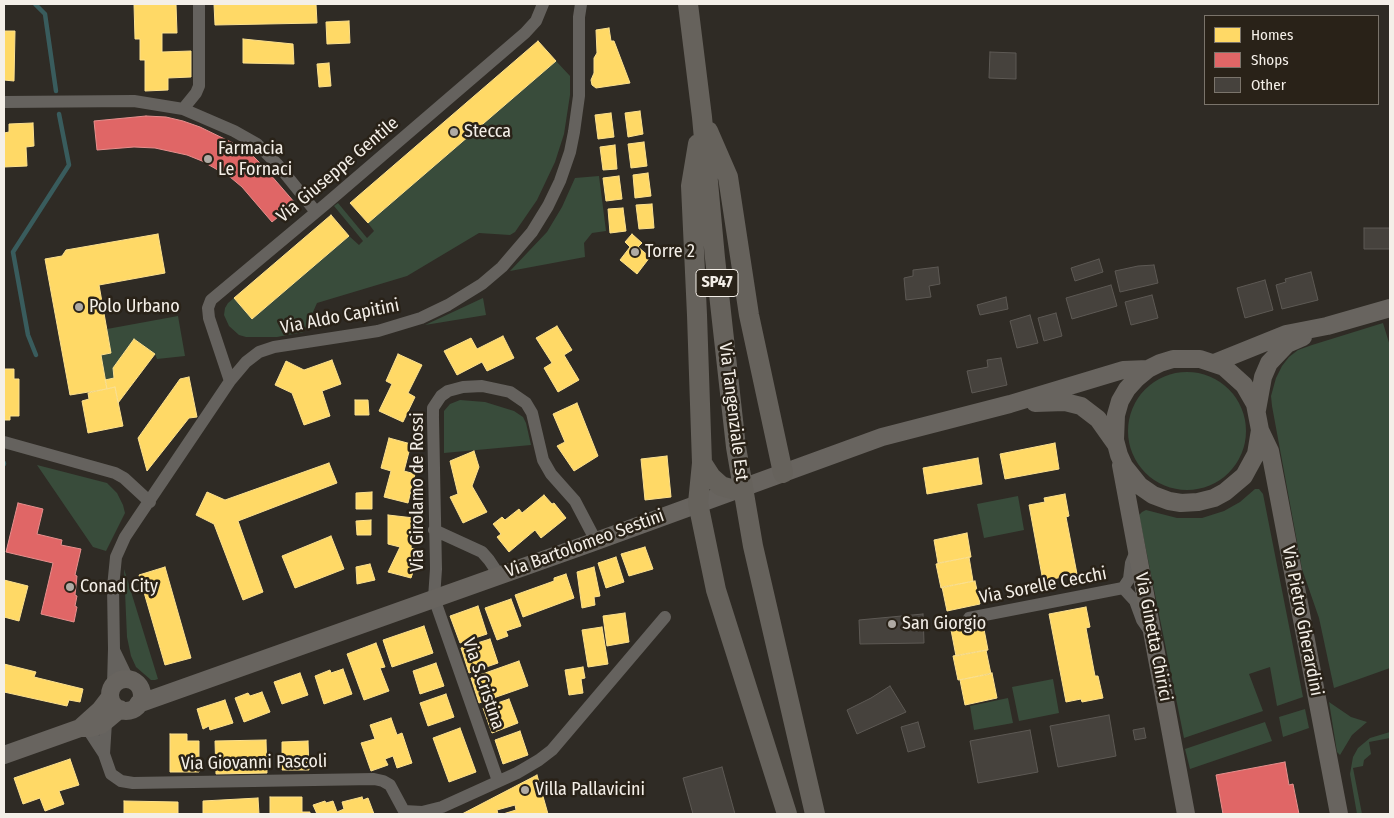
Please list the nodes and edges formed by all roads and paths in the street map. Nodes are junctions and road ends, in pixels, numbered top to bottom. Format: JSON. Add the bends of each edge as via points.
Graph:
{"nodes":[{"id":1,"x":199,"y":4,"type":"edge"},
{"id":2,"x":543,"y":4,"type":"edge"},
{"id":3,"x":581,"y":4,"type":"edge"},
{"id":4,"x":688,"y":4,"type":"edge"},
{"id":5,"x":4,"y":102,"type":"edge"},
{"id":6,"x":183,"y":109,"type":"junction"},
{"id":7,"x":702,"y":117,"type":"junction"},
{"id":8,"x":316,"y":212,"type":"junction"},
{"id":9,"x":1390,"y":308,"type":"edge"},
{"id":10,"x":1327,"y":326,"type":"junction"},
{"id":11,"x":1214,"y":363,"type":"junction"},
{"id":12,"x":1148,"y":369,"type":"junction"},
{"id":13,"x":230,"y":381,"type":"junction"},
{"id":14,"x":1010,"y":404,"type":"junction"},
{"id":15,"x":1257,"y":410,"type":"junction"},
{"id":16,"x":1260,"y":430,"type":"junction"},
{"id":17,"x":4,"y":442,"type":"edge"},
{"id":18,"x":1118,"y":451,"type":"junction"},
{"id":19,"x":702,"y":463,"type":"junction"},
{"id":20,"x":783,"y":473,"type":"junction"},
{"id":21,"x":735,"y":490,"type":"junction"},
{"id":22,"x":150,"y":502,"type":"junction"},
{"id":23,"x":698,"y":503,"type":"junction"},
{"id":24,"x":434,"y":530,"type":"junction"},
{"id":25,"x":596,"y":541,"type":"junction"},
{"id":26,"x":1136,"y":548,"type":"junction"},
{"id":27,"x":499,"y":575,"type":"junction"},
{"id":28,"x":1123,"y":588,"type":"junction"},
{"id":29,"x":434,"y":598,"type":"junction"},
{"id":30,"x":665,"y":618,"type":"dead end"},
{"id":31,"x":969,"y":618,"type":"dead end"},
{"id":32,"x":1152,"y":634,"type":"junction"},
{"id":33,"x":125,"y":694,"type":"junction"},
{"id":34,"x":106,"y":722,"type":"junction"},
{"id":35,"x":84,"y":728,"type":"junction"},
{"id":36,"x":104,"y":754,"type":"junction"},
{"id":37,"x":4,"y":755,"type":"edge"},
{"id":38,"x":498,"y":781,"type":"junction"},
{"id":39,"x":404,"y":813,"type":"edge"},
{"id":40,"x":787,"y":814,"type":"edge"},
{"id":41,"x":815,"y":814,"type":"edge"},
{"id":42,"x":1186,"y":814,"type":"edge"},
{"id":43,"x":1339,"y":814,"type":"edge"}],
"edges":[{"from":1,"to":6,"type":"street","via":[[199,86]]},
{"from":2,"to":8,"type":"street","name":"Via Giuseppe Gentile","via":[[536,21],[525,33]]},
{"from":3,"to":13,"type":"street","name":"Via Aldo Capitini","via":[[578,17],[578,109],[565,167],[536,226],[502,267],[470,292],[420,318],[378,331],[267,349],[251,357]]},
{"from":4,"to":7,"type":"main road","name":"Via Tangenziale Est","number":"SP47"},
{"from":5,"to":6,"type":"street","via":[[134,101]]},
{"from":6,"to":8,"type":"street","via":[[258,144]]},
{"from":7,"to":19,"type":"main road","via":[[691,186]]},
{"from":7,"to":20,"type":"main road","via":[[728,177],[749,314]]},
{"from":7,"to":41,"type":"main road","name":"Via Tangenziale Est","number":"SP47","via":[[736,447],[749,526]]},
{"from":8,"to":13,"type":"street","name":"Via Giuseppe Gentile","via":[[209,304],[209,318]]},
{"from":9,"to":10,"type":"main road"},
{"from":10,"to":11,"type":"main road","via":[[1286,334]]},
{"from":10,"to":15,"type":"main road","via":[[1293,341],[1269,363]]},
{"from":11,"to":12,"type":"main road","via":[[1180,358]]},
{"from":11,"to":15,"type":"main road","via":[[1240,381]]},
{"from":12,"to":14,"type":"main road","via":[[1123,370]]},
{"from":12,"to":18,"type":"main road","via":[[1129,386],[1120,401],[1115,422]]},
{"from":13,"to":22,"type":"street","name":"Via Aldo Capitini"},
{"from":14,"to":18,"type":"main road","via":[[1065,402],[1082,406],[1098,419]]},
{"from":14,"to":20,"type":"main road","name":"Via Bartolomeo Sestini","via":[[906,429]]},
{"from":15,"to":16,"type":"main road"},
{"from":16,"to":18,"type":"main road","via":[[1256,454],[1244,476],[1225,492],[1194,503],[1153,495],[1134,480]]},
{"from":16,"to":43,"type":"main road","name":"Via Pietro Gherardini","via":[[1270,451]]},
{"from":17,"to":22,"type":"street","via":[[115,473]]},
{"from":18,"to":26,"type":"main road","name":"Via Ginetta Chirici"},
{"from":19,"to":21,"type":"main road","via":[[721,486]]},
{"from":19,"to":23,"type":"main road"},
{"from":20,"to":21,"type":"main road","name":"Via Bartolomeo Sestini"},
{"from":21,"to":23,"type":"main road","name":"Via Bartolomeo Sestini"},
{"from":22,"to":33,"type":"street","name":"Via Aldo Capitini","via":[[126,536],[116,557],[114,650]]},
{"from":23,"to":25,"type":"main road","name":"Via Bartolomeo Sestini"},
{"from":23,"to":40,"type":"main road","via":[[716,590]]},
{"from":24,"to":25,"type":"street","name":"Via Girolamo de Rossi","via":[[433,408],[448,391],[482,386],[510,392],[526,403],[532,413],[543,460],[575,501]]},
{"from":24,"to":27,"type":"street","via":[[482,552]]},
{"from":24,"to":29,"type":"street","name":"Via Girolamo de Rossi"},
{"from":25,"to":27,"type":"main road","name":"Via Bartolomeo Sestini"},
{"from":26,"to":28,"type":"street","via":[[1129,579]]},
{"from":26,"to":32,"type":"main road","name":"Via Ginetta Chirici"},
{"from":27,"to":29,"type":"main road","name":"Via Bartolomeo Sestini"},
{"from":28,"to":31,"type":"street","name":"Via Sorelle Cecchi"},
{"from":28,"to":32,"type":"street","via":[[1135,601]]},
{"from":29,"to":33,"type":"main road","name":"Via Bartolomeo Sestini","via":[[162,694]]},
{"from":29,"to":38,"type":"street","name":"Via S.Cristina"},
{"from":30,"to":38,"type":"street","via":[[552,750],[528,767]]},
{"from":32,"to":42,"type":"main road","name":"Via Ginetta Chirici"},
{"from":33,"to":34,"type":"main road"},
{"from":33,"to":35,"type":"main road","via":[[100,710]]},
{"from":34,"to":35,"type":"main road"},
{"from":34,"to":36,"type":"street"},
{"from":35,"to":36,"type":"street","name":"Via Giovanni Pascoli"},
{"from":35,"to":37,"type":"main road"},
{"from":36,"to":39,"type":"street","name":"Via Giovanni Pascoli","via":[[116,778],[133,783],[383,780],[390,785]]},
{"from":38,"to":39,"type":"street","via":[[436,809]]}]}
